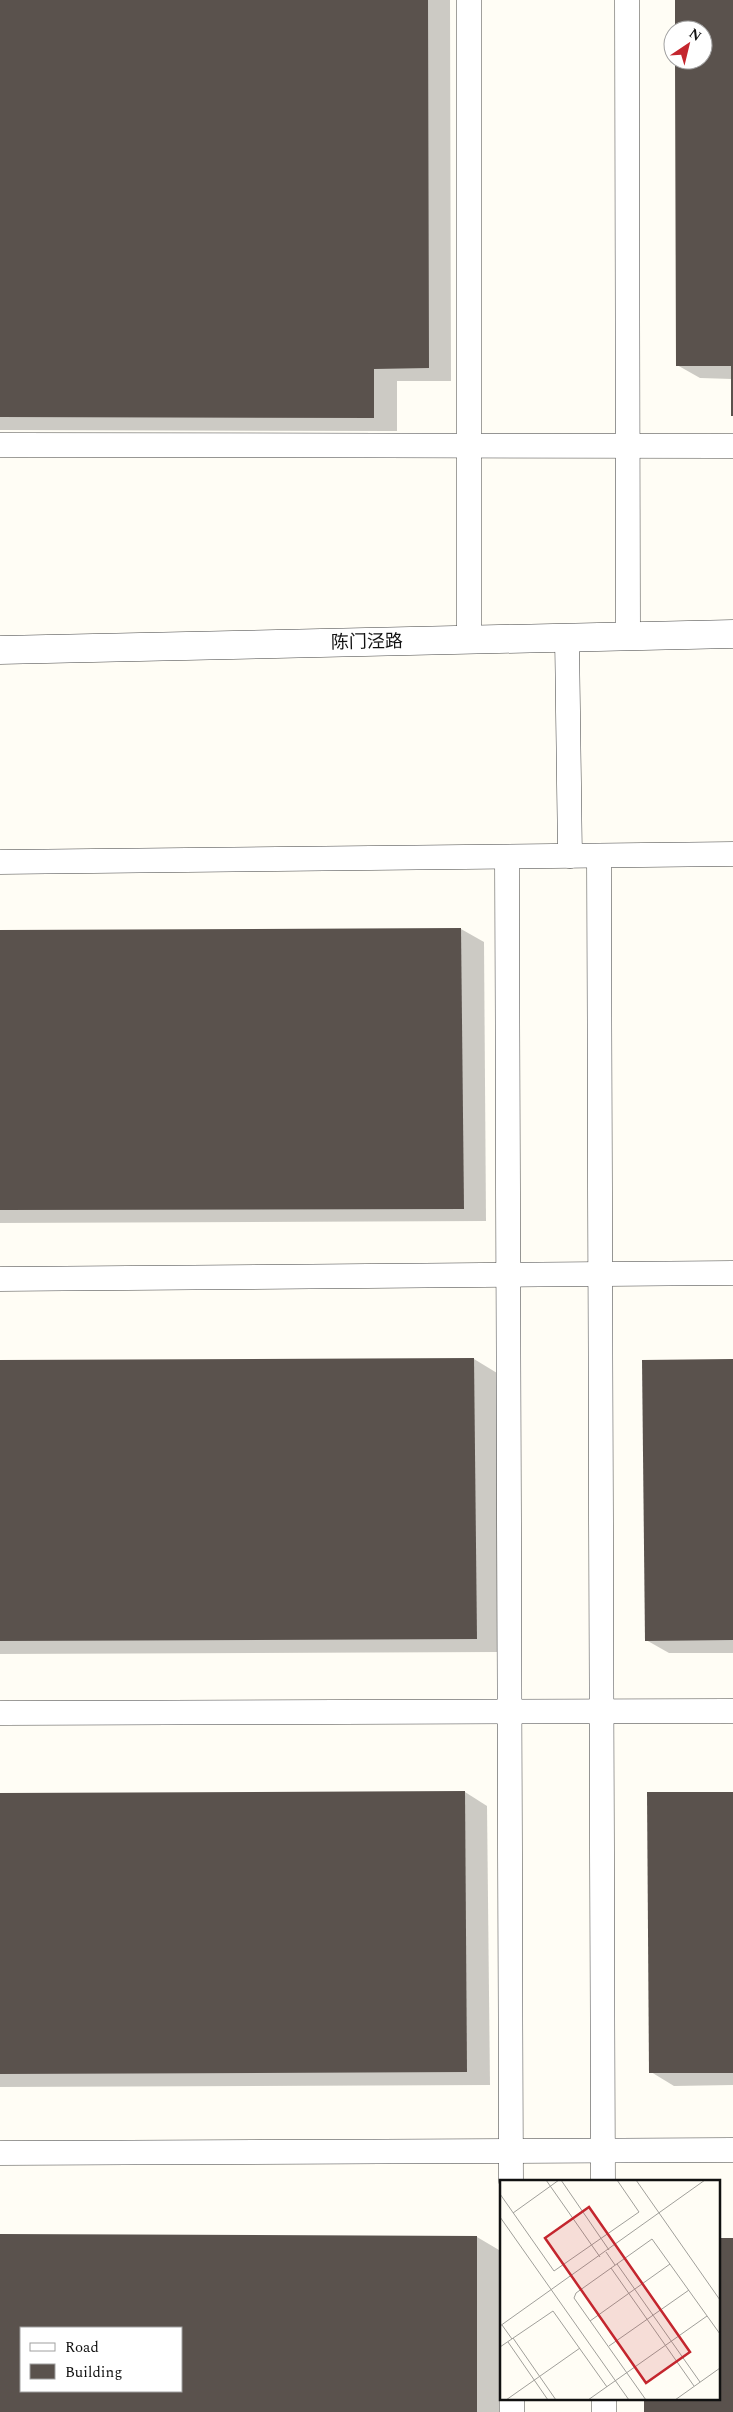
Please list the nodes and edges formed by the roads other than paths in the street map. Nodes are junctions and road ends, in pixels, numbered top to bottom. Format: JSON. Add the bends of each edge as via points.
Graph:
{"nodes":[{"id":1,"x":469,"y":0,"type":"edge"},
{"id":2,"x":627,"y":0,"type":"edge"},
{"id":3,"x":0,"y":445,"type":"edge"},
{"id":4,"x":470,"y":446,"type":"junction"},
{"id":5,"x":628,"y":446,"type":"junction"},
{"id":6,"x":733,"y":446,"type":"edge"},
{"id":7,"x":733,"y":634,"type":"edge"},
{"id":8,"x":628,"y":637,"type":"junction"},
{"id":9,"x":567,"y":638,"type":"junction"},
{"id":10,"x":469,"y":640,"type":"junction"},
{"id":11,"x":0,"y":650,"type":"edge"},
{"id":12,"x":733,"y":854,"type":"edge"},
{"id":13,"x":570,"y":856,"type":"junction"},
{"id":14,"x":599,"y":856,"type":"junction"},
{"id":15,"x":507,"y":857,"type":"junction"},
{"id":16,"x":0,"y":862,"type":"edge"},
{"id":17,"x":733,"y":1273,"type":"edge"},
{"id":18,"x":600,"y":1274,"type":"junction"},
{"id":19,"x":508,"y":1275,"type":"junction"},
{"id":20,"x":0,"y":1279,"type":"edge"},
{"id":21,"x":602,"y":1711,"type":"junction"},
{"id":22,"x":733,"y":1711,"type":"edge"},
{"id":23,"x":509,"y":1712,"type":"junction"},
{"id":24,"x":0,"y":1713,"type":"edge"},
{"id":25,"x":603,"y":2150,"type":"junction"},
{"id":26,"x":733,"y":2150,"type":"edge"},
{"id":27,"x":511,"y":2151,"type":"junction"},
{"id":28,"x":0,"y":2153,"type":"edge"},
{"id":29,"x":511,"y":2180,"type":"edge"},
{"id":30,"x":603,"y":2180,"type":"edge"}],
"edges":[{"from":1,"to":4,"type":"lane"},
{"from":2,"to":5,"type":"lane"},
{"from":3,"to":4,"type":"lane"},
{"from":4,"to":5,"type":"lane"},
{"from":4,"to":10,"type":"lane"},
{"from":5,"to":6,"type":"lane"},
{"from":5,"to":8,"type":"lane"},
{"from":7,"to":8,"type":"street","name":"陈门泾路"},
{"from":8,"to":9,"type":"street","name":"陈门泾路"},
{"from":9,"to":10,"type":"street","name":"陈门泾路"},
{"from":9,"to":13,"type":"lane"},
{"from":10,"to":11,"type":"street","name":"陈门泾路"},
{"from":12,"to":14,"type":"lane"},
{"from":13,"to":14,"type":"lane"},
{"from":13,"to":15,"type":"lane"},
{"from":14,"to":18,"type":"lane"},
{"from":15,"to":16,"type":"lane"},
{"from":15,"to":19,"type":"lane"},
{"from":17,"to":18,"type":"lane"},
{"from":18,"to":19,"type":"lane"},
{"from":18,"to":21,"type":"lane"},
{"from":19,"to":20,"type":"lane"},
{"from":19,"to":23,"type":"lane"},
{"from":21,"to":22,"type":"lane"},
{"from":21,"to":23,"type":"lane"},
{"from":21,"to":25,"type":"lane"},
{"from":23,"to":24,"type":"lane"},
{"from":23,"to":27,"type":"lane"},
{"from":25,"to":26,"type":"lane"},
{"from":25,"to":27,"type":"lane"},
{"from":25,"to":30,"type":"lane"},
{"from":27,"to":28,"type":"lane"},
{"from":27,"to":29,"type":"lane"}]}
